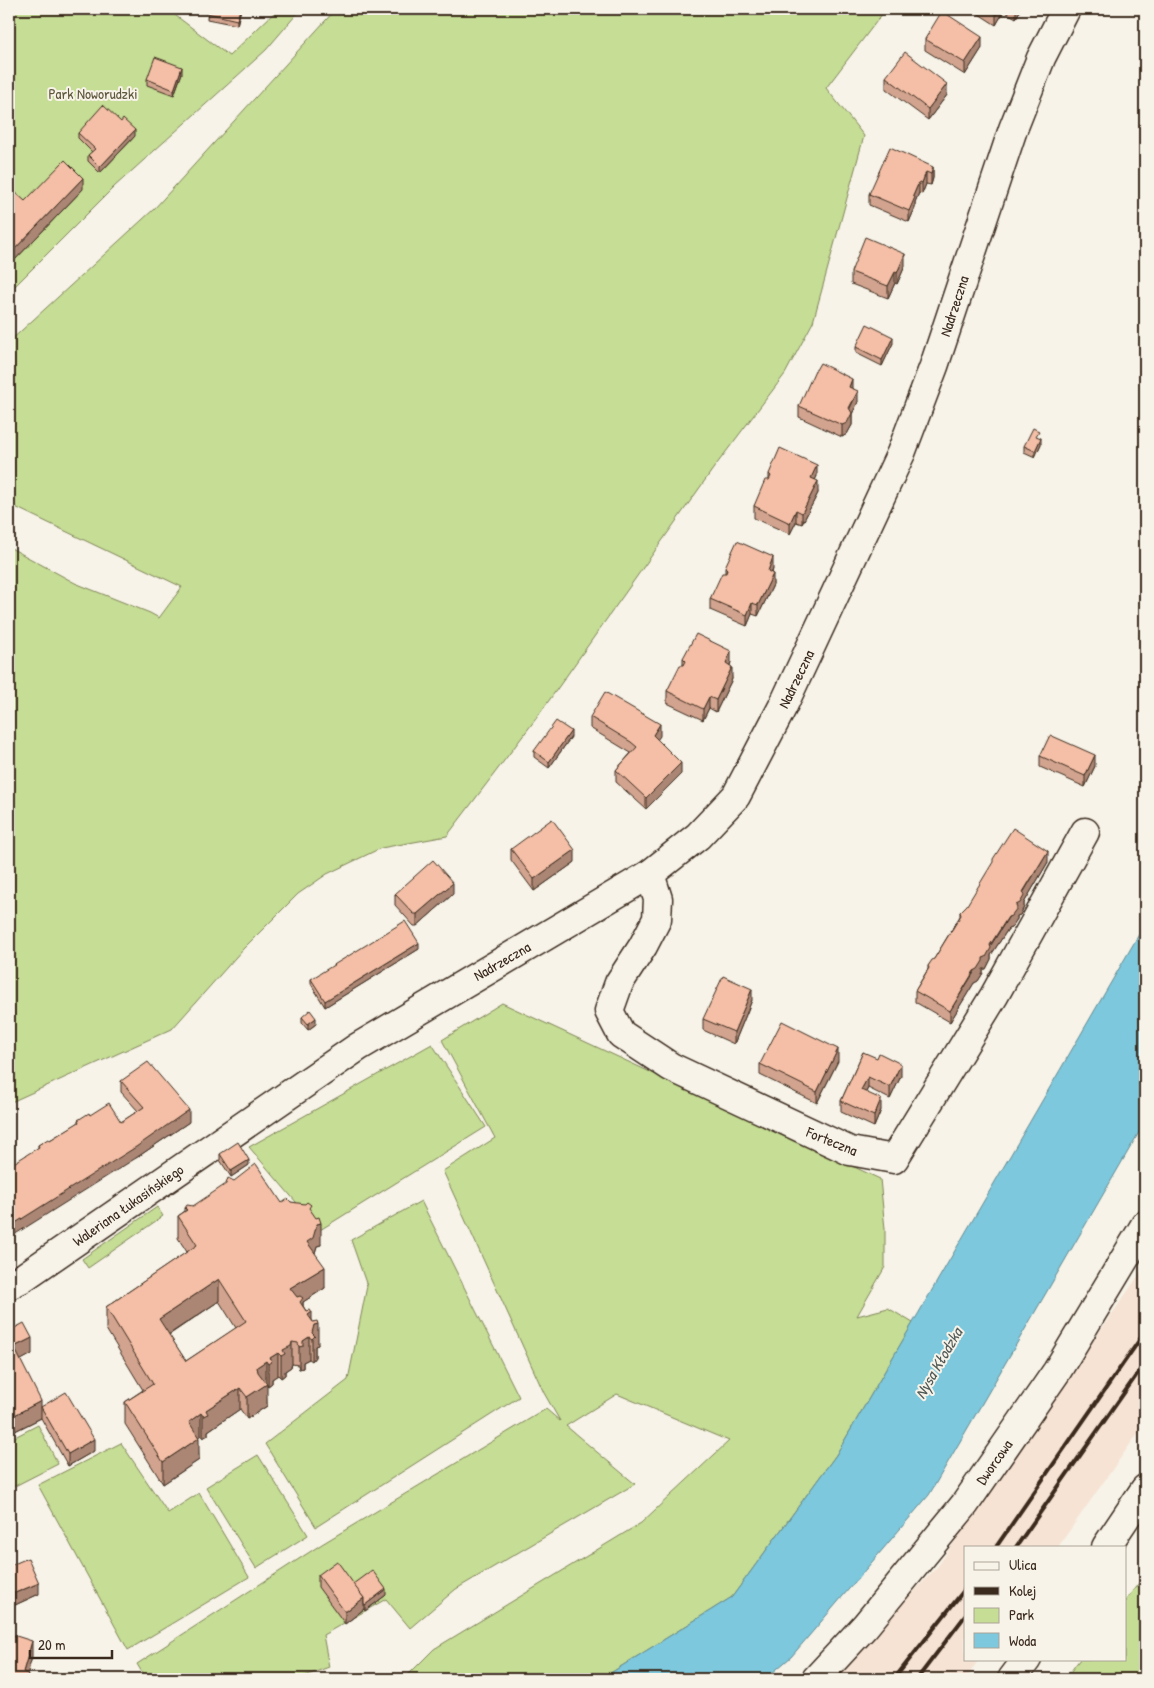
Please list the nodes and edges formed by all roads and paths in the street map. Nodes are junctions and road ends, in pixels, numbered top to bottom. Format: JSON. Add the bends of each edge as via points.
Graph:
{"nodes":[{"id":1,"x":1066,"y":9,"type":"edge"},
{"id":2,"x":1085,"y":832,"type":"dead end"},
{"id":3,"x":650,"y":874,"type":"junction"},
{"id":4,"x":247,"y":1124,"type":"joint"},
{"id":5,"x":1145,"y":1225,"type":"edge"},
{"id":6,"x":9,"y":1285,"type":"edge"},
{"id":7,"x":1145,"y":1489,"type":"edge"},
{"id":8,"x":1107,"y":1546,"type":"edge"},
{"id":9,"x":1026,"y":1660,"type":"edge"},
{"id":10,"x":816,"y":1679,"type":"edge"},
{"id":11,"x":1012,"y":1679,"type":"edge"}],
"edges":[{"from":1,"to":3,"type":"street","name":"Nadrzeczna","via":[[1041,58],[1013,129],[934,366],[901,453],[783,706],[736,796],[698,836]]},
{"from":2,"to":3,"type":"street","name":"Forteczna","via":[[994,996],[894,1159],[850,1152],[672,1067],[621,1034],[609,1011],[620,983],[657,920],[658,899]]},
{"from":3,"to":4,"type":"street","name":"Nadrzeczna","via":[[358,1046]]},
{"from":4,"to":6,"type":"street","name":"Waleriana Łukasińskiego"},
{"from":5,"to":10,"type":"street","name":"Dworcowa","via":[[1057,1371],[965,1504],[865,1626]]},
{"from":7,"to":8,"type":"street"},
{"from":9,"to":11,"type":"street"}]}
